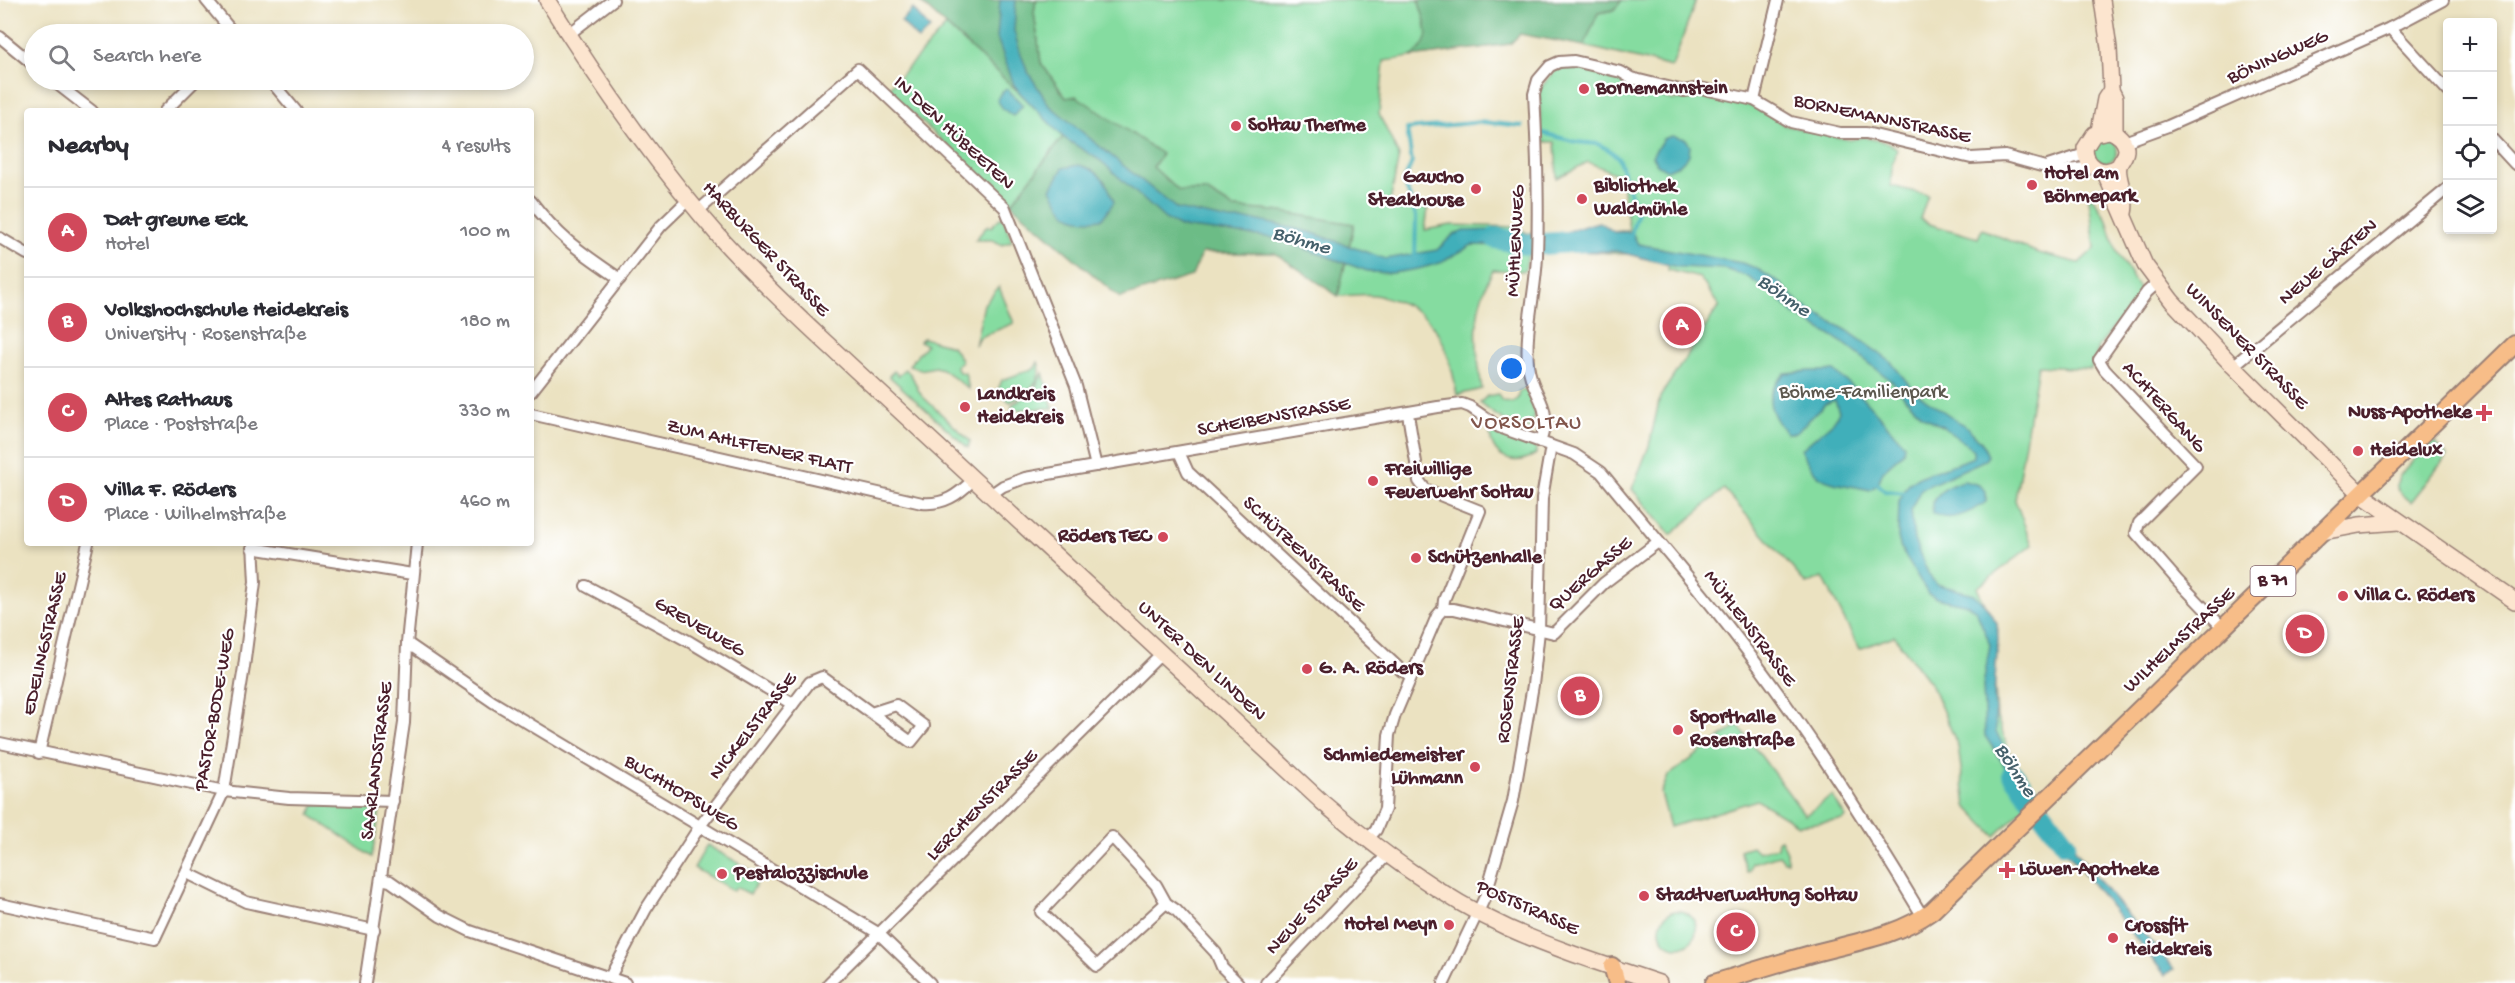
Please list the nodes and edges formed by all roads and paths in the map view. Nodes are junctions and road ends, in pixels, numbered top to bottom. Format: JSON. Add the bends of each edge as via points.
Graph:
{"nodes":[{"id":1,"x":206,"y":0,"type":"edge"},
{"id":2,"x":548,"y":0,"type":"edge"},
{"id":3,"x":613,"y":0,"type":"edge"},
{"id":4,"x":1778,"y":0,"type":"edge"},
{"id":5,"x":2102,"y":0,"type":"edge"},
{"id":6,"x":2443,"y":0,"type":"edge"},
{"id":7,"x":226,"y":24,"type":"edge"},
{"id":8,"x":2390,"y":28,"type":"junction"},
{"id":9,"x":568,"y":34,"type":"junction"},
{"id":10,"x":0,"y":37,"type":"edge"},
{"id":11,"x":24,"y":57,"type":"edge"},
{"id":12,"x":1574,"y":61,"type":"joint"},
{"id":13,"x":2443,"y":86,"type":"edge"},
{"id":14,"x":65,"y":90,"type":"edge"},
{"id":15,"x":186,"y":90,"type":"edge"},
{"id":16,"x":278,"y":90,"type":"edge"},
{"id":17,"x":2111,"y":90,"type":"junction"},
{"id":18,"x":1754,"y":100,"type":"junction"},
{"id":19,"x":88,"y":108,"type":"edge"},
{"id":20,"x":168,"y":108,"type":"edge"},
{"id":21,"x":293,"y":108,"type":"edge"},
{"id":22,"x":2099,"y":131,"type":"junction"},
{"id":23,"x":2120,"y":137,"type":"junction"},
{"id":24,"x":2497,"y":148,"type":"edge"},
{"id":25,"x":2085,"y":154,"type":"junction"},
{"id":26,"x":2515,"y":164,"type":"edge"},
{"id":27,"x":2048,"y":166,"type":"junction"},
{"id":28,"x":2119,"y":166,"type":"junction"},
{"id":29,"x":2099,"y":169,"type":"junction"},
{"id":30,"x":2443,"y":192,"type":"edge"},
{"id":31,"x":534,"y":205,"type":"edge"},
{"id":32,"x":693,"y":205,"type":"junction"},
{"id":33,"x":2124,"y":213,"type":"junction"},
{"id":34,"x":0,"y":238,"type":"edge"},
{"id":35,"x":24,"y":252,"type":"edge"},
{"id":36,"x":620,"y":279,"type":"junction"},
{"id":37,"x":2157,"y":283,"type":"junction"},
{"id":38,"x":2515,"y":344,"type":"edge"},
{"id":39,"x":2233,"y":366,"type":"junction"},
{"id":40,"x":534,"y":388,"type":"edge"},
{"id":41,"x":1408,"y":414,"type":"junction"},
{"id":42,"x":534,"y":415,"type":"edge"},
{"id":43,"x":1550,"y":446,"type":"junction"},
{"id":44,"x":1179,"y":452,"type":"junction"},
{"id":45,"x":1096,"y":466,"type":"junction"},
{"id":46,"x":973,"y":480,"type":"junction"},
{"id":47,"x":990,"y":495,"type":"junction"},
{"id":48,"x":2362,"y":495,"type":"junction"},
{"id":49,"x":2399,"y":522,"type":"junction"},
{"id":50,"x":2323,"y":532,"type":"junction"},
{"id":51,"x":1658,"y":542,"type":"junction"},
{"id":52,"x":87,"y":546,"type":"edge"},
{"id":53,"x":252,"y":546,"type":"edge"},
{"id":54,"x":258,"y":546,"type":"edge"},
{"id":55,"x":417,"y":546,"type":"edge"},
{"id":56,"x":412,"y":574,"type":"junction"},
{"id":57,"x":586,"y":586,"type":"dead end"},
{"id":58,"x":2515,"y":601,"type":"edge"},
{"id":59,"x":1443,"y":609,"type":"junction"},
{"id":60,"x":2224,"y":629,"type":"junction"},
{"id":61,"x":1539,"y":631,"type":"junction"},
{"id":62,"x":407,"y":643,"type":"junction"},
{"id":63,"x":1161,"y":654,"type":"junction"},
{"id":64,"x":1412,"y":675,"type":"junction"},
{"id":65,"x":793,"y":704,"type":"junction"},
{"id":66,"x":871,"y":712,"type":"dead end"},
{"id":67,"x":0,"y":743,"type":"edge"},
{"id":68,"x":39,"y":753,"type":"junction"},
{"id":69,"x":224,"y":791,"type":"junction"},
{"id":70,"x":393,"y":801,"type":"junction"},
{"id":71,"x":699,"y":826,"type":"junction"},
{"id":72,"x":1367,"y":840,"type":"junction"},
{"id":73,"x":1387,"y":855,"type":"junction"},
{"id":74,"x":187,"y":873,"type":"junction"},
{"id":75,"x":381,"y":879,"type":"junction"},
{"id":76,"x":1166,"y":903,"type":"junction"},
{"id":77,"x":0,"y":904,"type":"edge"},
{"id":78,"x":1478,"y":912,"type":"junction"},
{"id":79,"x":1923,"y":917,"type":"junction"},
{"id":80,"x":374,"y":930,"type":"junction"},
{"id":81,"x":878,"y":933,"type":"junction"},
{"id":82,"x":1612,"y":966,"type":"junction"},
{"id":83,"x":610,"y":977,"type":"junction"},
{"id":84,"x":1750,"y":977,"type":"edge"},
{"id":85,"x":365,"y":983,"type":"edge"},
{"id":86,"x":625,"y":983,"type":"edge"},
{"id":87,"x":829,"y":983,"type":"edge"},
{"id":88,"x":930,"y":983,"type":"edge"},
{"id":89,"x":1238,"y":983,"type":"edge"},
{"id":90,"x":1266,"y":983,"type":"edge"},
{"id":91,"x":1444,"y":983,"type":"edge"},
{"id":92,"x":1617,"y":983,"type":"edge"},
{"id":93,"x":1659,"y":983,"type":"edge"},
{"id":94,"x":1714,"y":983,"type":"edge"}],
"edges":[{"from":1,"to":7,"type":"street"},
{"from":2,"to":9,"type":"main road","name":"HARBURGER STRASSE"},
{"from":3,"to":9,"type":"street"},
{"from":4,"to":18,"type":"street"},
{"from":5,"to":17,"type":"main road","name":"WINSENER STRASSE"},
{"from":6,"to":8,"type":"street","name":"BÖNINGWEG"},
{"from":8,"to":13,"type":"street"},
{"from":8,"to":23,"type":"street","name":"BÖNINGWEG","via":[[2168,126]]},
{"from":9,"to":32,"type":"main road","name":"HARBURGER STRASSE"},
{"from":10,"to":11,"type":"street"},
{"from":12,"to":18,"type":"street","name":"BORNEMANNSTRASSE","via":[[1684,91],[1700,88]]},
{"from":12,"to":43,"type":"street","name":"MÜHLENWEG","via":[[1550,66],[1538,80],[1534,94],[1537,254],[1528,358],[1533,385],[1546,413]]},
{"from":14,"to":19,"type":"street"},
{"from":15,"to":20,"type":"street"},
{"from":16,"to":21,"type":"street"},
{"from":17,"to":22,"type":"main road","name":"WINSENER STRASSE","via":[[2105,99]]},
{"from":17,"to":23,"type":"main road","name":"WINSENER STRASSE"},
{"from":18,"to":27,"type":"street","name":"BORNEMANNSTRASSE","via":[[1791,122],[1811,127],[1866,133],[1971,158],[2005,156]]},
{"from":22,"to":23,"type":"main road"},
{"from":22,"to":25,"type":"main road","name":"WINSENER STRASSE","via":[[2090,138]]},
{"from":23,"to":28,"type":"main road","name":"WINSENER STRASSE","via":[[2126,155]]},
{"from":24,"to":26,"type":"street"},
{"from":25,"to":27,"type":"street"},
{"from":25,"to":29,"type":"main road","name":"WINSENER STRASSE"},
{"from":27,"to":29,"type":"street","name":"BORNEMANNSTRASSE","via":[[2060,171]]},
{"from":28,"to":29,"type":"main road"},
{"from":28,"to":33,"type":"main road","name":"WINSENER STRASSE"},
{"from":29,"to":33,"type":"main road","name":"WINSENER STRASSE"},
{"from":30,"to":39,"type":"street","name":"NEUE GÄRTEN"},
{"from":31,"to":36,"type":"street","via":[[571,246]]},
{"from":32,"to":36,"type":"street","via":[[661,226]]},
{"from":32,"to":45,"type":"street","name":"IN DEN HÜBEETEN","via":[[858,69],[1005,208],[1076,386]]},
{"from":32,"to":46,"type":"main road","name":"HARBURGER STRASSE","via":[[768,287]]},
{"from":33,"to":37,"type":"main road","name":"WINSENER STRASSE","via":[[2141,259]]},
{"from":34,"to":35,"type":"street"},
{"from":36,"to":40,"type":"street"},
{"from":37,"to":39,"type":"main road","name":"WINSENER STRASSE"},
{"from":37,"to":60,"type":"street","name":"ACHTERGANG","via":[[2099,360],[2196,466],[2136,530],[2141,541]]},
{"from":38,"to":48,"type":"main road","number":"B 71"},
{"from":39,"to":48,"type":"main road","name":"WINSENER STRASSE"},
{"from":41,"to":43,"type":"street","name":"SCHEIBENSTRASSE","via":[[1461,404],[1499,427]]},
{"from":41,"to":44,"type":"street","name":"SCHEIBENSTRASSE"},
{"from":41,"to":59,"type":"street","via":[[1419,481],[1425,489],[1480,511]]},
{"from":42,"to":46,"type":"street","name":"ZUM AHLFTENER FLATT","via":[[922,503],[943,502]]},
{"from":43,"to":51,"type":"street","name":"MÜHLENSTRASSE","via":[[1583,459],[1601,472]]},
{"from":43,"to":61,"type":"street","name":"ROSENSTRASSE","via":[[1542,498]]},
{"from":44,"to":45,"type":"street","name":"SCHEIBENSTRASSE"},
{"from":44,"to":64,"type":"street","name":"SCHÜTZENSTRASSE","via":[[1188,472],[1402,671]]},
{"from":45,"to":47,"type":"street","name":"SCHEIBENSTRASSE","via":[[1013,481]]},
{"from":46,"to":47,"type":"main road","name":"HARBURGER STRASSE"},
{"from":47,"to":63,"type":"main road","name":"UNTER DEN LINDEN"},
{"from":48,"to":49,"type":"main road","name":"WINSENER STRASSE"},
{"from":48,"to":50,"type":"main road","name":"WILHELMSTRASSE","number":"B 71"},
{"from":49,"to":50,"type":"main road"},
{"from":49,"to":58,"type":"main road","name":"WINSENER STRASSE"},
{"from":50,"to":60,"type":"main road","name":"WILHELMSTRASSE","number":"B 71"},
{"from":51,"to":61,"type":"street","name":"QUERGASSE","via":[[1604,583],[1554,633]]},
{"from":51,"to":79,"type":"street","name":"MÜHLENSTRASSE","via":[[1731,631],[1818,752]]},
{"from":52,"to":68,"type":"street","name":"EDELINGSTRASSE"},
{"from":53,"to":69,"type":"street","name":"PASTOR-BODE-WEG","via":[[255,582]]},
{"from":54,"to":56,"type":"street"},
{"from":55,"to":56,"type":"street","name":"SAARLANDSTRASSE"},
{"from":56,"to":62,"type":"street","name":"SAARLANDSTRASSE"},
{"from":57,"to":65,"type":"street","name":"GREVEWEG"},
{"from":59,"to":61,"type":"street","name":"QUERGASSE"},
{"from":59,"to":64,"type":"street"},
{"from":60,"to":79,"type":"main road","name":"WILHELMSTRASSE","number":"B 71"},
{"from":61,"to":78,"type":"street","name":"ROSENSTRASSE","via":[[1513,801]]},
{"from":62,"to":70,"type":"street","name":"SAARLANDSTRASSE","via":[[404,723]]},
{"from":62,"to":71,"type":"street","name":"BUCHHOPSWEG","via":[[493,702]]},
{"from":63,"to":72,"type":"main road","name":"UNTER DEN LINDEN"},
{"from":63,"to":81,"type":"street","name":"LERCHENSTRASSE"},
{"from":64,"to":72,"type":"street","via":[[1389,735],[1385,810]]},
{"from":65,"to":66,"type":"street","name":"NICKELSTRASSE","via":[[810,682],[822,677]]},
{"from":65,"to":71,"type":"street","name":"NICKELSTRASSE"},
{"from":67,"to":68,"type":"street"},
{"from":68,"to":69,"type":"street"},
{"from":69,"to":70,"type":"street","via":[[288,798]]},
{"from":69,"to":74,"type":"street","name":"PASTOR-BODE-WEG"},
{"from":70,"to":75,"type":"street","name":"SAARLANDSTRASSE"},
{"from":71,"to":81,"type":"street","name":"BUCHHOPSWEG"},
{"from":71,"to":83,"type":"street","name":"NICKELSTRASSE","via":[[646,909]]},
{"from":72,"to":73,"type":"main road","name":"UNTER DEN LINDEN"},
{"from":73,"to":78,"type":"main road","name":"POSTSTRASSE"},
{"from":73,"to":90,"type":"street","name":"NEUE STRASSE"},
{"from":74,"to":77,"type":"street","name":"PASTOR-BODE-WEG","via":[[155,938]]},
{"from":74,"to":80,"type":"street","via":[[246,902]]},
{"from":75,"to":80,"type":"street","name":"SAARLANDSTRASSE"},
{"from":75,"to":83,"type":"street","via":[[390,880],[440,916],[470,931]]},
{"from":76,"to":76,"type":"street","via":[[1112,837],[1041,912],[1097,966]]},
{"from":76,"to":89,"type":"street","via":[[1216,953],[1222,967]]},
{"from":78,"to":82,"type":"main road","name":"POSTSTRASSE","via":[[1509,928]]},
{"from":78,"to":91,"type":"street","name":"ROSENSTRASSE"},
{"from":79,"to":84,"type":"main road","number":"B 71","via":[[1885,935]]},
{"from":80,"to":85,"type":"street","name":"SAARLANDSTRASSE"},
{"from":81,"to":87,"type":"street","name":"LERCHENSTRASSE"},
{"from":81,"to":88,"type":"street","name":"BUCHHOPSWEG"},
{"from":82,"to":92,"type":"main road"},
{"from":82,"to":93,"type":"main road","name":"POSTSTRASSE"},
{"from":83,"to":86,"type":"street"},
{"from":84,"to":94,"type":"main road","number":"B 71"}]}
